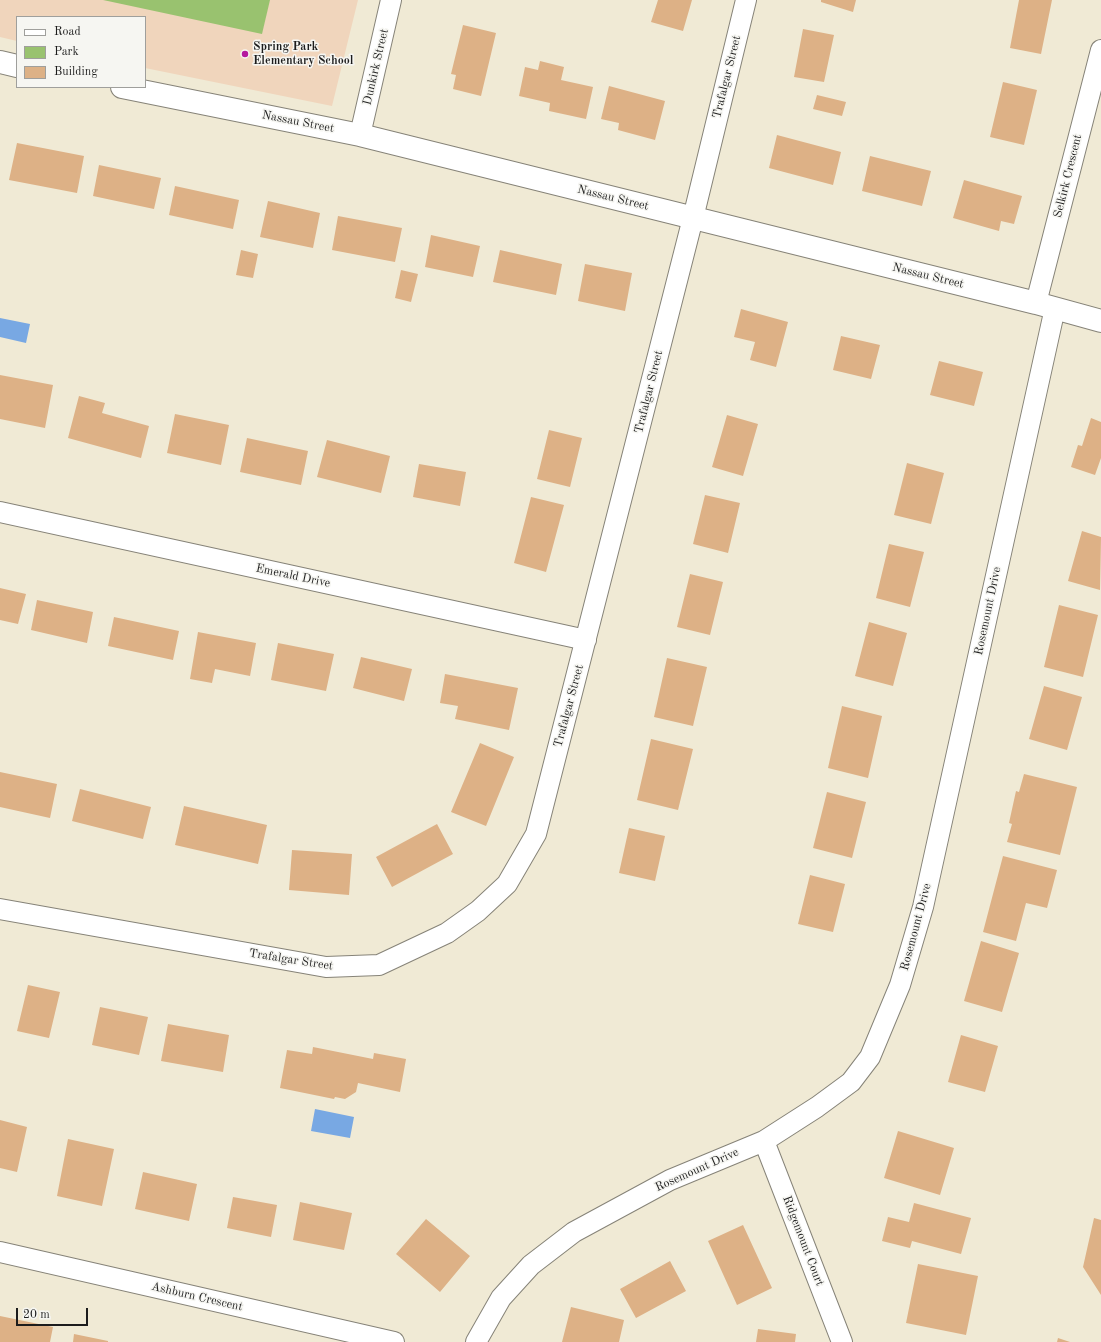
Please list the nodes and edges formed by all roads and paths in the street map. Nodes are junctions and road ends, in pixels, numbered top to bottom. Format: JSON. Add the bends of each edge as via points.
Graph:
{"nodes":[{"id":1,"x":392,"y":0,"type":"edge"},
{"id":2,"x":746,"y":0,"type":"edge"},
{"id":3,"x":1101,"y":50,"type":"edge"},
{"id":4,"x":0,"y":62,"type":"edge"},
{"id":5,"x":16,"y":66,"type":"edge"},
{"id":6,"x":127,"y":88,"type":"edge"},
{"id":7,"x":360,"y":135,"type":"junction"},
{"id":8,"x":692,"y":218,"type":"junction"},
{"id":9,"x":1046,"y":305,"type":"junction"},
{"id":10,"x":1101,"y":320,"type":"edge"},
{"id":11,"x":0,"y":512,"type":"edge"},
{"id":12,"x":586,"y":640,"type":"junction"},
{"id":13,"x":0,"y":909,"type":"edge"},
{"id":14,"x":764,"y":1141,"type":"junction"},
{"id":15,"x":0,"y":1252,"type":"edge"},
{"id":16,"x":394,"y":1342,"type":"edge"},
{"id":17,"x":476,"y":1342,"type":"edge"},
{"id":18,"x":842,"y":1342,"type":"edge"}],
"edges":[{"from":1,"to":7,"type":"street","name":"Dunkirk Street"},
{"from":2,"to":8,"type":"street","name":"Trafalgar Street"},
{"from":3,"to":9,"type":"street","name":"Selkirk Crescent"},
{"from":4,"to":5,"type":"street"},
{"from":6,"to":7,"type":"street","name":"Nassau Street"},
{"from":7,"to":8,"type":"street","name":"Nassau Street"},
{"from":8,"to":9,"type":"street","name":"Nassau Street"},
{"from":8,"to":12,"type":"street","name":"Trafalgar Street"},
{"from":9,"to":10,"type":"street","name":"Nassau Street"},
{"from":9,"to":14,"type":"street","name":"Rosemount Drive","via":[[925,900],[900,985],[870,1057],[851,1082],[818,1107]]},
{"from":11,"to":12,"type":"street","name":"Emerald Drive"},
{"from":12,"to":13,"type":"street","name":"Trafalgar Street","via":[[536,834],[506,884],[478,911],[447,933],[386,962],[379,965],[326,968]]},
{"from":14,"to":17,"type":"street","name":"Rosemount Drive","via":[[670,1180],[574,1232],[531,1265],[501,1298]]},
{"from":14,"to":18,"type":"street","name":"Ridgemount Court"},
{"from":15,"to":16,"type":"street","name":"Ashburn Crescent"}]}
